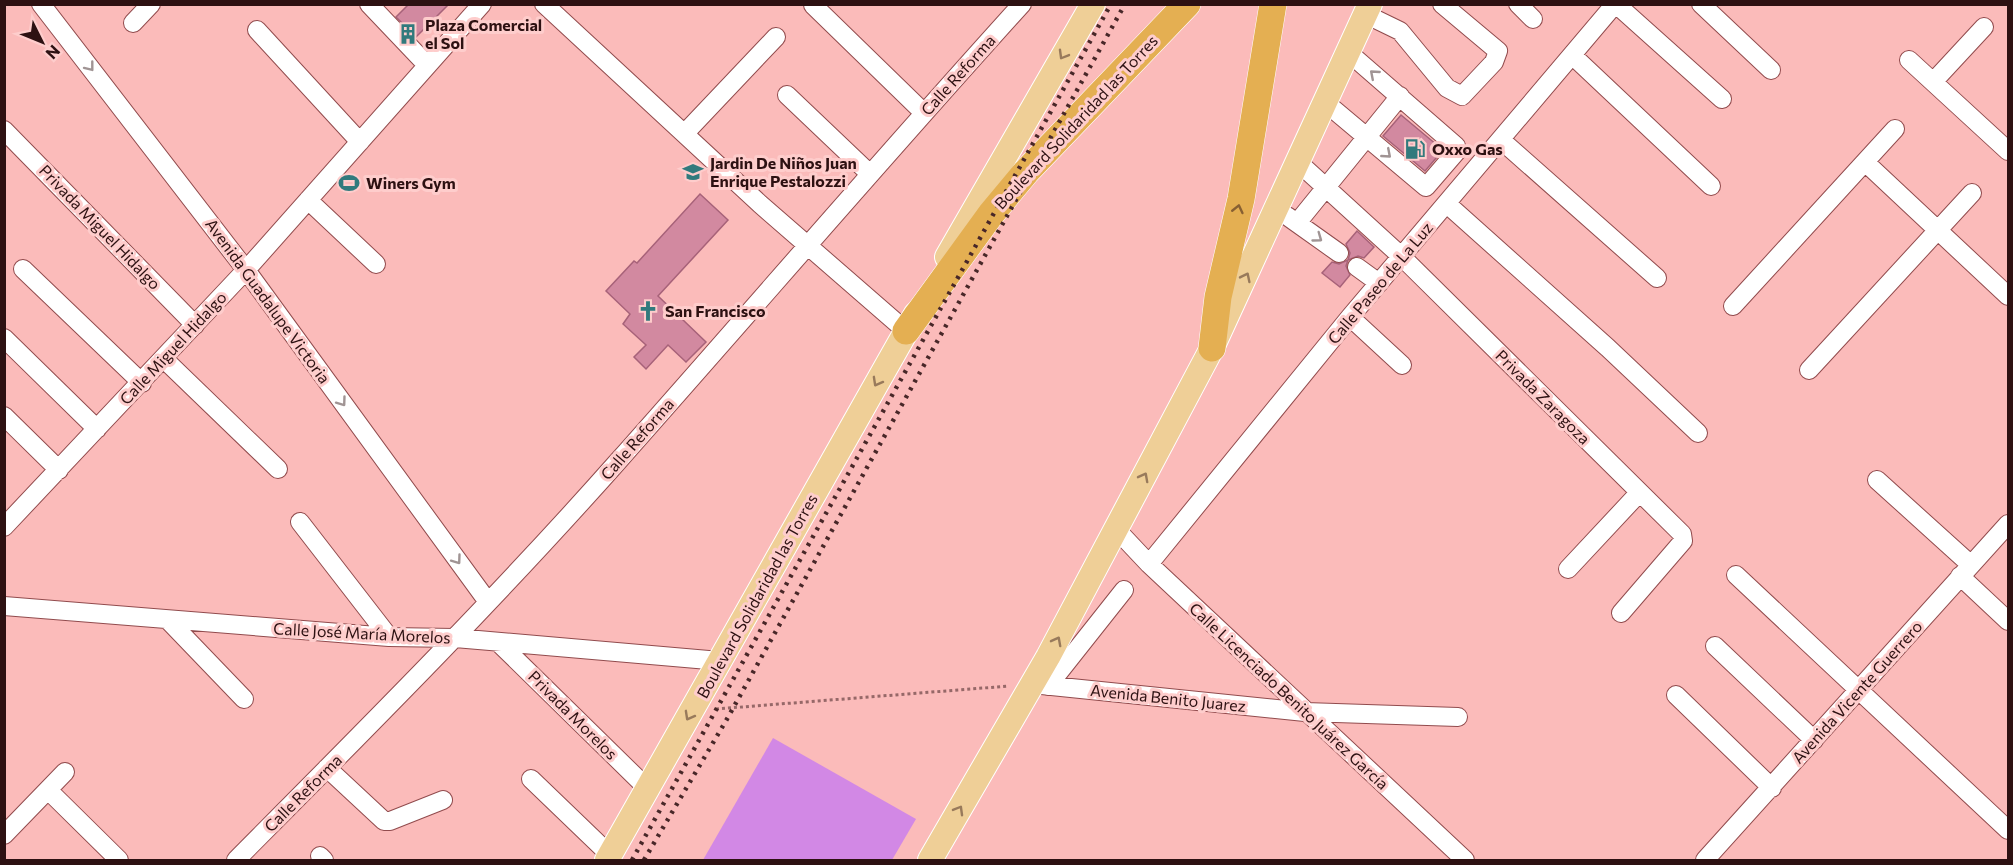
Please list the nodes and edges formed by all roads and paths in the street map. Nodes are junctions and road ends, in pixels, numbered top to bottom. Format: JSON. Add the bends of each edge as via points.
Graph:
{"nodes":[{"id":1,"x":40,"y":4,"type":"edge"},
{"id":2,"x":151,"y":4,"type":"edge"},
{"id":3,"x":369,"y":4,"type":"edge"},
{"id":4,"x":482,"y":4,"type":"edge"},
{"id":5,"x":544,"y":4,"type":"edge"},
{"id":6,"x":1022,"y":4,"type":"edge"},
{"id":7,"x":1092,"y":4,"type":"edge"},
{"id":8,"x":1187,"y":4,"type":"edge"},
{"id":9,"x":1274,"y":4,"type":"edge"},
{"id":10,"x":1442,"y":4,"type":"edge"},
{"id":11,"x":1518,"y":4,"type":"edge"},
{"id":12,"x":1615,"y":4,"type":"edge"},
{"id":13,"x":1701,"y":4,"type":"edge"},
{"id":14,"x":813,"y":5,"type":"edge"},
{"id":15,"x":1367,"y":9,"type":"edge"},
{"id":16,"x":1533,"y":19,"type":"dead end"},
{"id":17,"x":133,"y":23,"type":"dead end"},
{"id":18,"x":1984,"y":27,"type":"dead end"},
{"id":19,"x":257,"y":30,"type":"dead end"},
{"id":20,"x":776,"y":37,"type":"dead end"},
{"id":21,"x":1348,"y":52,"type":"junction"},
{"id":22,"x":1572,"y":55,"type":"junction"},
{"id":23,"x":1909,"y":60,"type":"dead end"},
{"id":24,"x":427,"y":65,"type":"junction"},
{"id":25,"x":1771,"y":70,"type":"dead end"},
{"id":26,"x":1933,"y":82,"type":"junction"},
{"id":27,"x":787,"y":95,"type":"dead end"},
{"id":28,"x":1400,"y":96,"type":"junction"},
{"id":29,"x":1722,"y":99,"type":"dead end"},
{"id":30,"x":1326,"y":103,"type":"junction"},
{"id":31,"x":924,"y":112,"type":"junction"},
{"id":32,"x":4,"y":129,"type":"edge"},
{"id":33,"x":1895,"y":129,"type":"dead end"},
{"id":34,"x":685,"y":133,"type":"junction"},
{"id":35,"x":1367,"y":136,"type":"junction"},
{"id":36,"x":1501,"y":140,"type":"junction"},
{"id":37,"x":360,"y":142,"type":"junction"},
{"id":38,"x":2008,"y":151,"type":"edge"},
{"id":39,"x":1865,"y":162,"type":"junction"},
{"id":40,"x":1299,"y":163,"type":"junction"},
{"id":41,"x":870,"y":174,"type":"junction"},
{"id":42,"x":1712,"y":186,"type":"dead end"},
{"id":43,"x":1325,"y":188,"type":"junction"},
{"id":44,"x":1972,"y":193,"type":"dead end"},
{"id":45,"x":308,"y":200,"type":"junction"},
{"id":46,"x":1447,"y":204,"type":"junction"},
{"id":47,"x":1277,"y":208,"type":"junction"},
{"id":48,"x":1297,"y":223,"type":"junction"},
{"id":49,"x":1938,"y":231,"type":"junction"},
{"id":50,"x":806,"y":244,"type":"junction"},
{"id":51,"x":1339,"y":253,"type":"dead end"},
{"id":52,"x":1402,"y":257,"type":"junction"},
{"id":53,"x":376,"y":264,"type":"dead end"},
{"id":54,"x":1357,"y":267,"type":"dead end"},
{"id":55,"x":23,"y":269,"type":"dead end"},
{"id":56,"x":246,"y":270,"type":"junction"},
{"id":57,"x":1657,"y":278,"type":"dead end"},
{"id":58,"x":1379,"y":283,"type":"junction"},
{"id":59,"x":2008,"y":296,"type":"edge"},
{"id":60,"x":1732,"y":306,"type":"dead end"},
{"id":61,"x":1350,"y":317,"type":"junction"},
{"id":62,"x":195,"y":325,"type":"junction"},
{"id":63,"x":906,"y":331,"type":"junction"},
{"id":64,"x":4,"y":338,"type":"edge"},
{"id":65,"x":1212,"y":348,"type":"junction"},
{"id":66,"x":164,"y":359,"type":"junction"},
{"id":67,"x":1402,"y":365,"type":"dead end"},
{"id":68,"x":1809,"y":370,"type":"dead end"},
{"id":69,"x":142,"y":383,"type":"junction"},
{"id":70,"x":4,"y":416,"type":"edge"},
{"id":71,"x":97,"y":429,"type":"junction"},
{"id":72,"x":1698,"y":434,"type":"dead end"},
{"id":73,"x":59,"y":470,"type":"junction"},
{"id":74,"x":278,"y":470,"type":"dead end"},
{"id":75,"x":1877,"y":480,"type":"dead end"},
{"id":76,"x":1640,"y":493,"type":"junction"},
{"id":77,"x":300,"y":522,"type":"dead end"},
{"id":78,"x":2008,"y":524,"type":"edge"},
{"id":79,"x":4,"y":527,"type":"edge"},
{"id":80,"x":1116,"y":529,"type":"junction"},
{"id":81,"x":1149,"y":564,"type":"junction"},
{"id":82,"x":1568,"y":569,"type":"dead end"},
{"id":83,"x":1966,"y":571,"type":"junction"},
{"id":84,"x":1736,"y":575,"type":"dead end"},
{"id":85,"x":1124,"y":590,"type":"dead end"},
{"id":86,"x":488,"y":603,"type":"junction"},
{"id":87,"x":4,"y":606,"type":"edge"},
{"id":88,"x":1621,"y":612,"type":"dead end"},
{"id":89,"x":169,"y":621,"type":"junction"},
{"id":90,"x":2008,"y":621,"type":"edge"},
{"id":91,"x":389,"y":638,"type":"junction"},
{"id":92,"x":455,"y":638,"type":"junction"},
{"id":93,"x":498,"y":642,"type":"junction"},
{"id":94,"x":1714,"y":646,"type":"dead end"},
{"id":95,"x":720,"y":661,"type":"junction"},
{"id":96,"x":1040,"y":685,"type":"junction"},
{"id":97,"x":1859,"y":690,"type":"junction"},
{"id":98,"x":1676,"y":695,"type":"dead end"},
{"id":99,"x":244,"y":699,"type":"dead end"},
{"id":100,"x":692,"y":711,"type":"junction"},
{"id":101,"x":1305,"y":711,"type":"junction"},
{"id":102,"x":1458,"y":717,"type":"dead end"},
{"id":103,"x":1814,"y":740,"type":"junction"},
{"id":104,"x":327,"y":768,"type":"junction"},
{"id":105,"x":65,"y":772,"type":"dead end"},
{"id":106,"x":531,"y":779,"type":"dead end"},
{"id":107,"x":1772,"y":788,"type":"junction"},
{"id":108,"x":648,"y":789,"type":"junction"},
{"id":109,"x":48,"y":790,"type":"junction"},
{"id":110,"x":443,"y":800,"type":"dead end"},
{"id":111,"x":2008,"y":830,"type":"edge"},
{"id":112,"x":4,"y":835,"type":"edge"},
{"id":113,"x":609,"y":858,"type":"edge"},
{"id":114,"x":119,"y":861,"type":"edge"},
{"id":115,"x":236,"y":861,"type":"edge"},
{"id":116,"x":930,"y":861,"type":"edge"},
{"id":117,"x":1465,"y":861,"type":"edge"},
{"id":118,"x":1705,"y":861,"type":"edge"}],
"edges":[{"from":1,"to":56,"type":"street","name":"Avenida Guadalupe Victoria","one_way":true},
{"from":2,"to":17,"type":"street"},
{"from":3,"to":24,"type":"street"},
{"from":4,"to":24,"type":"street","name":"Calle Miguel Hidalgo"},
{"from":5,"to":34,"type":"street"},
{"from":6,"to":31,"type":"street","name":"Calle Reforma"},
{"from":7,"to":63,"type":"main road","name":"Boulevard Solidaridad las Torres","one_way":true},
{"from":8,"to":63,"type":"highway","name":"Boulevard Solidaridad las Torres","via":[[1026,172]]},
{"from":65,"to":9,"type":"highway","one_way":true,"via":[[1218,297],[1240,199]]},
{"from":10,"to":15,"type":"street","via":[[1498,51],[1494,62],[1462,96],[1447,88],[1400,31]]},
{"from":11,"to":16,"type":"street"},
{"from":12,"to":22,"type":"street","name":"Calle Paseo de La Luz"},
{"from":12,"to":29,"type":"street"},
{"from":13,"to":25,"type":"street"},
{"from":14,"to":31,"type":"street"},
{"from":15,"to":21,"type":"main road"},
{"from":18,"to":26,"type":"street"},
{"from":19,"to":37,"type":"street"},
{"from":20,"to":34,"type":"street"},
{"from":28,"to":21,"type":"street","one_way":true},
{"from":21,"to":30,"type":"main road"},
{"from":22,"to":36,"type":"street","name":"Calle Paseo de La Luz"},
{"from":22,"to":42,"type":"street"},
{"from":23,"to":26,"type":"street"},
{"from":24,"to":37,"type":"street","name":"Calle Miguel Hidalgo"},
{"from":26,"to":38,"type":"street"},
{"from":27,"to":41,"type":"street"},
{"from":28,"to":35,"type":"street"},
{"from":35,"to":28,"type":"street","one_way":true,"via":[[1426,187],[1436,178],[1458,148]]},
{"from":30,"to":35,"type":"street"},
{"from":30,"to":40,"type":"main road"},
{"from":31,"to":41,"type":"street","name":"Calle Reforma"},
{"from":32,"to":62,"type":"street","name":"Privada Miguel Hidalgo"},
{"from":33,"to":39,"type":"street"},
{"from":34,"to":50,"type":"street"},
{"from":35,"to":43,"type":"street"},
{"from":36,"to":46,"type":"street","name":"Calle Paseo de La Luz"},
{"from":36,"to":57,"type":"street"},
{"from":37,"to":45,"type":"street","name":"Calle Miguel Hidalgo"},
{"from":39,"to":49,"type":"street"},
{"from":39,"to":60,"type":"street"},
{"from":40,"to":43,"type":"street","name":"Privada Zaragoza"},
{"from":40,"to":47,"type":"main road"},
{"from":41,"to":50,"type":"street","name":"Calle Reforma"},
{"from":43,"to":48,"type":"street"},
{"from":43,"to":52,"type":"street","name":"Privada Zaragoza"},
{"from":44,"to":49,"type":"street"},
{"from":45,"to":53,"type":"street"},
{"from":45,"to":56,"type":"street","name":"Calle Miguel Hidalgo"},
{"from":46,"to":52,"type":"street","name":"Calle Paseo de La Luz"},
{"from":46,"to":72,"type":"street"},
{"from":47,"to":48,"type":"street"},
{"from":65,"to":47,"type":"main road","one_way":true},
{"from":48,"to":51,"type":"street","one_way":true},
{"from":49,"to":59,"type":"street"},
{"from":49,"to":68,"type":"street"},
{"from":50,"to":63,"type":"street"},
{"from":50,"to":86,"type":"street","name":"Calle Reforma","via":[[619,460]]},
{"from":52,"to":58,"type":"street","name":"Calle Paseo de La Luz"},
{"from":52,"to":76,"type":"street","name":"Privada Zaragoza"},
{"from":54,"to":58,"type":"street"},
{"from":55,"to":69,"type":"street"},
{"from":56,"to":62,"type":"street","name":"Calle Miguel Hidalgo"},
{"from":56,"to":86,"type":"street","name":"Avenida Guadalupe Victoria","one_way":true},
{"from":58,"to":61,"type":"street","name":"Calle Paseo de La Luz"},
{"from":61,"to":67,"type":"street"},
{"from":61,"to":81,"type":"street","name":"Calle Paseo de La Luz"},
{"from":62,"to":66,"type":"street","name":"Calle Miguel Hidalgo"},
{"from":63,"to":95,"type":"main road","name":"Boulevard Solidaridad las Torres","one_way":true},
{"from":64,"to":71,"type":"street"},
{"from":80,"to":65,"type":"main road","one_way":true},
{"from":66,"to":69,"type":"street","name":"Calle Miguel Hidalgo"},
{"from":66,"to":74,"type":"street"},
{"from":69,"to":71,"type":"street","name":"Calle Miguel Hidalgo"},
{"from":70,"to":73,"type":"street"},
{"from":71,"to":73,"type":"street","name":"Calle Miguel Hidalgo"},
{"from":73,"to":79,"type":"street","name":"Calle Miguel Hidalgo"},
{"from":75,"to":83,"type":"street"},
{"from":76,"to":82,"type":"street"},
{"from":76,"to":88,"type":"street","name":"Privada Zaragoza","via":[[1683,537]]},
{"from":77,"to":91,"type":"street"},
{"from":78,"to":83,"type":"street","name":"Avenida Vicente Guerrero"},
{"from":80,"to":81,"type":"street","name":"Calle Licenciado Benito Juárez García"},
{"from":96,"to":80,"type":"main road","one_way":true},
{"from":81,"to":101,"type":"street","name":"Calle Licenciado Benito Juárez García"},
{"from":83,"to":90,"type":"street"},
{"from":83,"to":97,"type":"street","name":"Avenida Vicente Guerrero"},
{"from":84,"to":97,"type":"street"},
{"from":85,"to":96,"type":"street"},
{"from":86,"to":92,"type":"street","name":"Calle Reforma"},
{"from":87,"to":89,"type":"street","name":"Calle José María Morelos"},
{"from":89,"to":91,"type":"street","name":"Calle José María Morelos"},
{"from":89,"to":99,"type":"street"},
{"from":91,"to":92,"type":"street","name":"Calle José María Morelos"},
{"from":92,"to":93,"type":"street","name":"Calle José María Morelos"},
{"from":92,"to":104,"type":"street","name":"Calle Reforma"},
{"from":93,"to":95,"type":"street","name":"Calle José María Morelos"},
{"from":93,"to":108,"type":"street","name":"Privada Morelos"},
{"from":94,"to":103,"type":"street"},
{"from":95,"to":100,"type":"main road","name":"Boulevard Solidaridad las Torres"},
{"from":96,"to":100,"type":"path"},
{"from":96,"to":101,"type":"street","name":"Avenida Benito Juarez"},
{"from":116,"to":96,"type":"main road","one_way":true},
{"from":97,"to":103,"type":"street","name":"Avenida Vicente Guerrero"},
{"from":97,"to":111,"type":"street"},
{"from":98,"to":107,"type":"street"},
{"from":100,"to":108,"type":"main road","name":"Boulevard Solidaridad las Torres","one_way":true},
{"from":101,"to":102,"type":"street","name":"Avenida Benito Juarez"},
{"from":101,"to":117,"type":"street","name":"Calle Licenciado Benito Juárez García"},
{"from":103,"to":107,"type":"street","name":"Avenida Vicente Guerrero"},
{"from":104,"to":110,"type":"street","via":[[384,821]]},
{"from":104,"to":115,"type":"street","name":"Calle Reforma"},
{"from":105,"to":109,"type":"street"},
{"from":106,"to":113,"type":"street"},
{"from":107,"to":118,"type":"street","name":"Avenida Vicente Guerrero"},
{"from":108,"to":113,"type":"main road","name":"Boulevard Solidaridad las Torres"},
{"from":109,"to":112,"type":"street"},
{"from":109,"to":114,"type":"street"}]}
